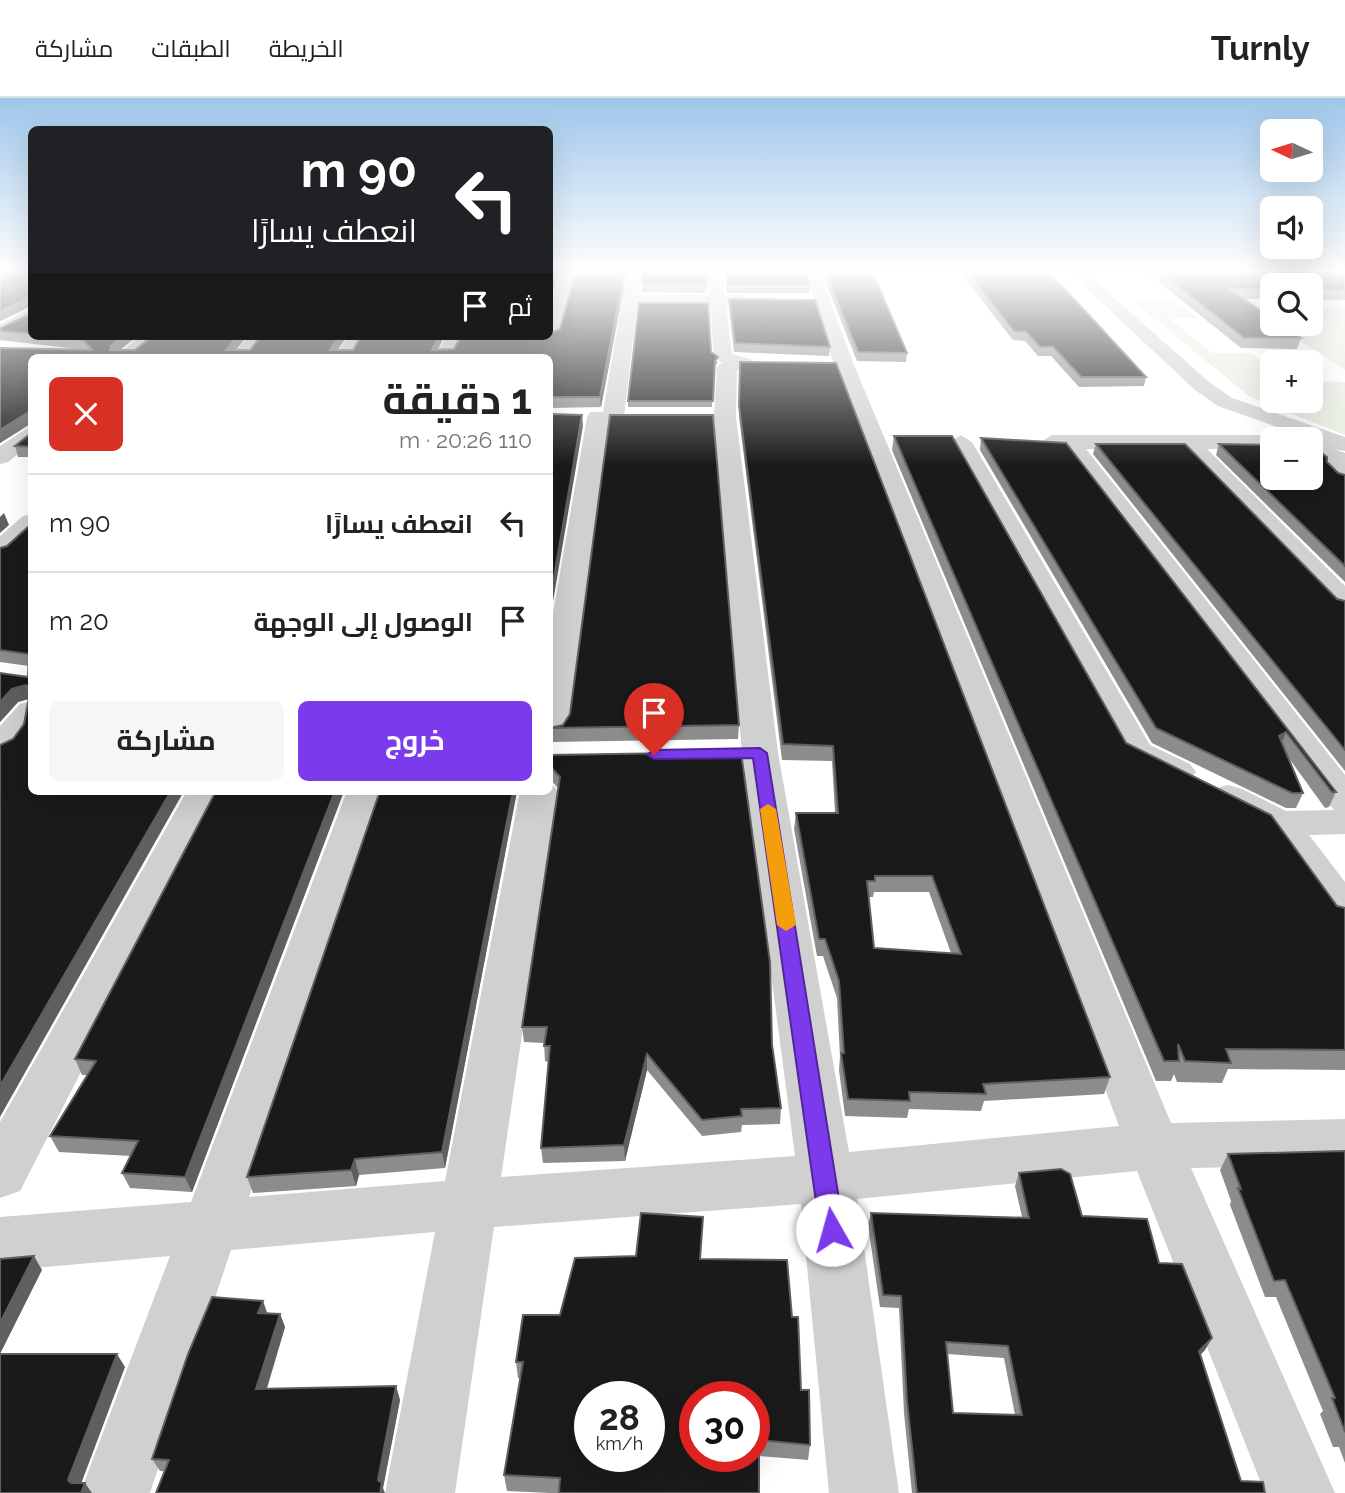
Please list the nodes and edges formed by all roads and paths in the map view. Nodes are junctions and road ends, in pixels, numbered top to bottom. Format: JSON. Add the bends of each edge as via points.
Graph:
{"nodes":[{"id":1,"x":620,"y":336,"type":"edge"},
{"id":2,"x":736,"y":336,"type":"edge"},
{"id":3,"x":825,"y":336,"type":"edge"},
{"id":4,"x":1147,"y":336,"type":"edge"},
{"id":5,"x":147,"y":340,"type":"edge"},
{"id":6,"x":256,"y":340,"type":"edge"},
{"id":7,"x":356,"y":340,"type":"edge"},
{"id":8,"x":128,"y":354,"type":"edge"},
{"id":9,"x":242,"y":354,"type":"edge"},
{"id":10,"x":344,"y":354,"type":"edge"},
{"id":11,"x":1191,"y":401,"type":"dead end"},
{"id":12,"x":595,"y":417,"type":"junction"},
{"id":13,"x":641,"y":417,"type":"edge"},
{"id":14,"x":1260,"y":428,"type":"edge"},
{"id":15,"x":28,"y":435,"type":"edge"},
{"id":16,"x":1186,"y":441,"type":"junction"},
{"id":17,"x":962,"y":442,"type":"dead end"},
{"id":18,"x":1028,"y":442,"type":"edge"},
{"id":19,"x":1069,"y":442,"type":"junction"},
{"id":20,"x":1260,"y":442,"type":"edge"},
{"id":21,"x":1345,"y":444,"type":"edge"},
{"id":22,"x":1323,"y":452,"type":"edge"},
{"id":23,"x":0,"y":457,"type":"edge"},
{"id":24,"x":1345,"y":462,"type":"edge"},
{"id":25,"x":1345,"y":477,"type":"edge"},
{"id":26,"x":28,"y":526,"type":"edge"},
{"id":27,"x":0,"y":550,"type":"edge"},
{"id":28,"x":1345,"y":603,"type":"edge"},
{"id":29,"x":28,"y":716,"type":"edge"},
{"id":30,"x":553,"y":735,"type":"edge"},
{"id":31,"x":0,"y":749,"type":"edge"},
{"id":32,"x":204,"y":795,"type":"edge"},
{"id":33,"x":365,"y":795,"type":"edge"},
{"id":34,"x":543,"y":795,"type":"edge"},
{"id":35,"x":1345,"y":801,"type":"edge"},
{"id":36,"x":1345,"y":822,"type":"edge"},
{"id":37,"x":1279,"y":823,"type":"junction"},
{"id":38,"x":1345,"y":913,"type":"edge"},
{"id":39,"x":1345,"y":1142,"type":"edge"},
{"id":40,"x":1154,"y":1146,"type":"junction"},
{"id":41,"x":0,"y":1174,"type":"edge"},
{"id":42,"x":826,"y":1178,"type":"junction"},
{"id":43,"x":470,"y":1204,"type":"junction"},
{"id":44,"x":209,"y":1226,"type":"junction"},
{"id":45,"x":0,"y":1244,"type":"edge"},
{"id":46,"x":115,"y":1493,"type":"edge"},
{"id":47,"x":421,"y":1493,"type":"edge"},
{"id":48,"x":864,"y":1493,"type":"edge"},
{"id":49,"x":1300,"y":1493,"type":"edge"}],
"edges":[{"from":1,"to":12,"type":"street"},
{"from":2,"to":42,"type":"street","via":[[740,362],[711,417],[740,753]]},
{"from":3,"to":40,"type":"street","via":[[832,364],[888,440]]},
{"from":4,"to":21,"type":"street","via":[[1225,402]]},
{"from":5,"to":8,"type":"street"},
{"from":6,"to":9,"type":"street"},
{"from":7,"to":10,"type":"street"},
{"from":11,"to":14,"type":"street"},
{"from":12,"to":13,"type":"street"},
{"from":12,"to":30,"type":"street"},
{"from":15,"to":23,"type":"street"},
{"from":16,"to":19,"type":"street"},
{"from":16,"to":20,"type":"street"},
{"from":16,"to":28,"type":"street"},
{"from":17,"to":37,"type":"street","via":[[1136,752]]},
{"from":18,"to":19,"type":"street"},
{"from":19,"to":35,"type":"street"},
{"from":22,"to":24,"type":"street"},
{"from":24,"to":25,"type":"street","via":[[1337,470]]},
{"from":26,"to":27,"type":"street"},
{"from":29,"to":31,"type":"street"},
{"from":32,"to":41,"type":"street"},
{"from":33,"to":44,"type":"street"},
{"from":34,"to":43,"type":"street"},
{"from":36,"to":37,"type":"street"},
{"from":37,"to":38,"type":"street"},
{"from":39,"to":40,"type":"street"},
{"from":40,"to":42,"type":"street"},
{"from":40,"to":49,"type":"street"},
{"from":42,"to":43,"type":"street"},
{"from":42,"to":48,"type":"street"},
{"from":43,"to":44,"type":"street"},
{"from":43,"to":47,"type":"street"},
{"from":44,"to":45,"type":"street"},
{"from":44,"to":46,"type":"street"}]}
